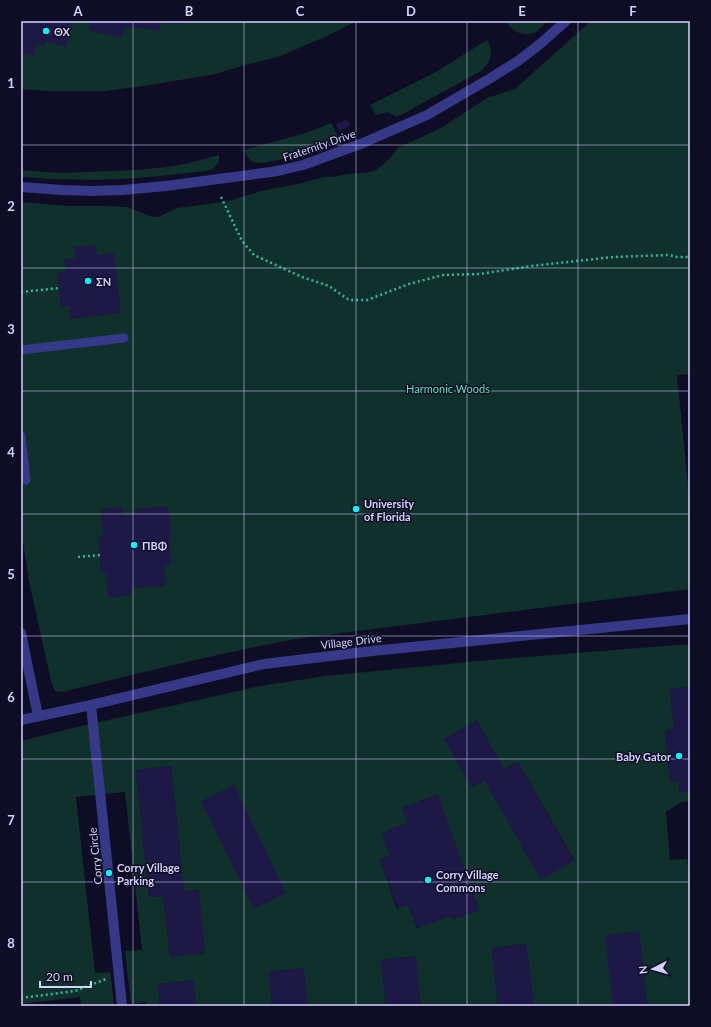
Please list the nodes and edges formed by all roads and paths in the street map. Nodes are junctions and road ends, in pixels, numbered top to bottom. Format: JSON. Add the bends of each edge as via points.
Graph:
{"nodes":[{"id":1,"x":566,"y":21,"type":"edge"},
{"id":2,"x":21,"y":188,"type":"edge"},
{"id":3,"x":221,"y":197,"type":"dead end"},
{"id":4,"x":690,"y":257,"type":"edge"},
{"id":5,"x":59,"y":288,"type":"dead end"},
{"id":6,"x":21,"y":292,"type":"edge"},
{"id":7,"x":124,"y":338,"type":"dead end"},
{"id":8,"x":21,"y":350,"type":"edge"},
{"id":9,"x":21,"y":436,"type":"edge"},
{"id":10,"x":26,"y":480,"type":"dead end"},
{"id":11,"x":100,"y":555,"type":"dead end"},
{"id":12,"x":78,"y":556,"type":"dead end"},
{"id":13,"x":690,"y":619,"type":"edge"},
{"id":14,"x":21,"y":633,"type":"edge"},
{"id":15,"x":91,"y":705,"type":"junction"},
{"id":16,"x":38,"y":716,"type":"junction"},
{"id":17,"x":21,"y":720,"type":"edge"},
{"id":18,"x":119,"y":974,"type":"junction"},
{"id":19,"x":21,"y":998,"type":"edge"},
{"id":20,"x":122,"y":1006,"type":"edge"}],
"edges":[{"from":1,"to":2,"type":"street","name":"Fraternity Drive","via":[[518,61],[427,115],[363,143],[303,165],[271,172],[144,188],[92,191]]},
{"from":3,"to":4,"type":"path","via":[[242,241],[254,255],[329,286],[349,300],[367,300],[409,284],[443,275],[480,274],[613,256]]},
{"from":5,"to":6,"type":"path"},
{"from":7,"to":8,"type":"lane"},
{"from":9,"to":10,"type":"lane"},
{"from":11,"to":12,"type":"path"},
{"from":13,"to":15,"type":"street","name":"Village Drive","via":[[404,647],[264,664]]},
{"from":14,"to":16,"type":"street"},
{"from":15,"to":16,"type":"street","name":"Village Drive"},
{"from":15,"to":18,"type":"street","name":"Corry Circle"},
{"from":16,"to":17,"type":"street","name":"Village Drive"},
{"from":18,"to":19,"type":"path","via":[[75,991]]},
{"from":18,"to":20,"type":"street","name":"Corry Circle"}]}
